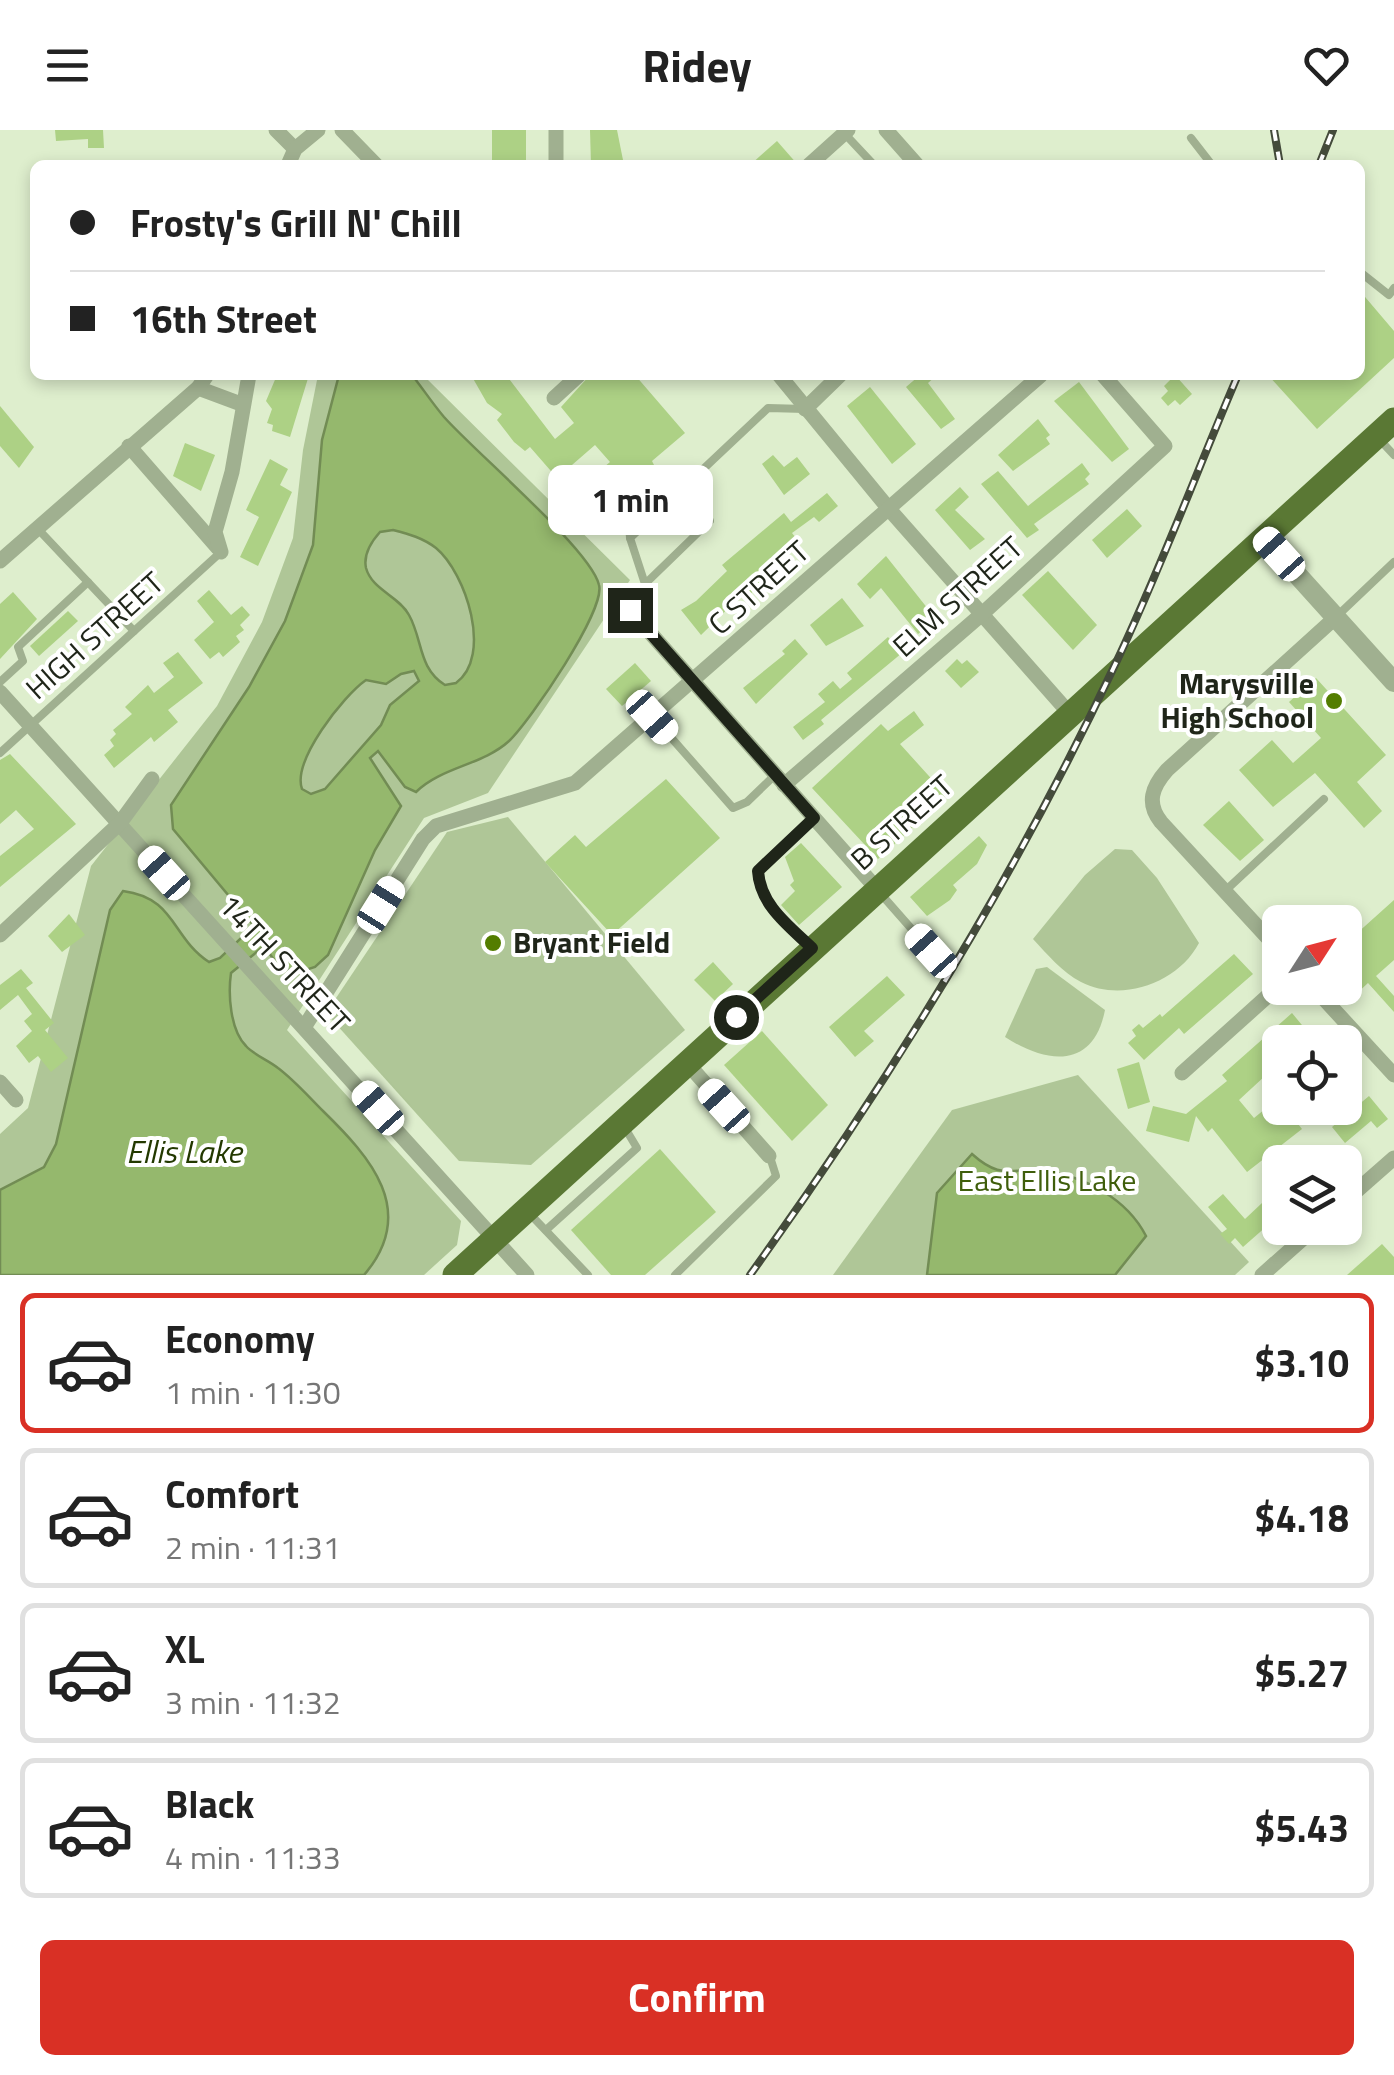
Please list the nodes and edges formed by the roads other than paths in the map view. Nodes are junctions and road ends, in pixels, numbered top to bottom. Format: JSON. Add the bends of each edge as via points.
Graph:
{"nodes":[{"id":1,"x":276,"y":130,"type":"edge"},
{"id":2,"x":318,"y":130,"type":"edge"},
{"id":3,"x":342,"y":130,"type":"edge"},
{"id":4,"x":556,"y":130,"type":"edge"},
{"id":5,"x":886,"y":130,"type":"edge"},
{"id":6,"x":846,"y":132,"type":"edge"},
{"id":7,"x":1191,"y":138,"type":"dead end"},
{"id":8,"x":292,"y":157,"type":"edge"},
{"id":9,"x":371,"y":160,"type":"edge"},
{"id":10,"x":556,"y":160,"type":"edge"},
{"id":11,"x":815,"y":160,"type":"edge"},
{"id":12,"x":870,"y":160,"type":"edge"},
{"id":13,"x":913,"y":160,"type":"edge"},
{"id":14,"x":1208,"y":160,"type":"edge"},
{"id":15,"x":1365,"y":276,"type":"edge"},
{"id":16,"x":1392,"y":295,"type":"edge"},
{"id":17,"x":248,"y":380,"type":"edge"},
{"id":18,"x":574,"y":380,"type":"edge"},
{"id":19,"x":783,"y":380,"type":"edge"},
{"id":20,"x":835,"y":380,"type":"edge"},
{"id":21,"x":1035,"y":380,"type":"edge"},
{"id":22,"x":1107,"y":380,"type":"edge"},
{"id":23,"x":202,"y":381,"type":"edge"},
{"id":24,"x":554,"y":398,"type":"dead end"},
{"id":25,"x":241,"y":404,"type":"junction"},
{"id":26,"x":805,"y":410,"type":"junction"},
{"id":27,"x":1388,"y":437,"type":"edge"},
{"id":28,"x":128,"y":446,"type":"junction"},
{"id":29,"x":683,"y":484,"type":"junction"},
{"id":30,"x":889,"y":509,"type":"junction"},
{"id":31,"x":37,"y":528,"type":"junction"},
{"id":32,"x":630,"y":538,"type":"junction"},
{"id":33,"x":1265,"y":538,"type":"junction"},
{"id":34,"x":221,"y":552,"type":"junction"},
{"id":35,"x":0,"y":561,"type":"edge"},
{"id":36,"x":1394,"y":562,"type":"edge"},
{"id":37,"x":88,"y":582,"type":"junction"},
{"id":38,"x":645,"y":584,"type":"junction"},
{"id":39,"x":630,"y":610,"type":"joint"},
{"id":40,"x":982,"y":614,"type":"junction"},
{"id":41,"x":1336,"y":616,"type":"junction"},
{"id":42,"x":134,"y":631,"type":"junction"},
{"id":43,"x":0,"y":682,"type":"edge"},
{"id":44,"x":1394,"y":682,"type":"edge"},
{"id":45,"x":693,"y":683,"type":"junction"},
{"id":46,"x":0,"y":692,"type":"edge"},
{"id":47,"x":1070,"y":714,"type":"junction"},
{"id":48,"x":652,"y":717,"type":"junction"},
{"id":49,"x":30,"y":725,"type":"junction"},
{"id":50,"x":0,"y":753,"type":"edge"},
{"id":51,"x":152,"y":779,"type":"dead end"},
{"id":52,"x":780,"y":780,"type":"junction"},
{"id":53,"x":1324,"y":800,"type":"dead end"},
{"id":54,"x":814,"y":818,"type":"junction"},
{"id":55,"x":120,"y":823,"type":"junction"},
{"id":56,"x":877,"y":889,"type":"junction"},
{"id":57,"x":1225,"y":891,"type":"junction"},
{"id":58,"x":1262,"y":931,"type":"edge"},
{"id":59,"x":0,"y":935,"type":"edge"},
{"id":60,"x":812,"y":948,"type":"junction"},
{"id":61,"x":931,"y":951,"type":"dead end"},
{"id":62,"x":1262,"y":1001,"type":"edge"},
{"id":63,"x":1330,"y":1005,"type":"edge"},
{"id":64,"x":304,"y":1026,"type":"junction"},
{"id":65,"x":687,"y":1063,"type":"junction"},
{"id":66,"x":1182,"y":1073,"type":"dead end"},
{"id":67,"x":1394,"y":1074,"type":"edge"},
{"id":68,"x":0,"y":1082,"type":"edge"},
{"id":69,"x":16,"y":1100,"type":"dead end"},
{"id":70,"x":622,"y":1123,"type":"junction"},
{"id":71,"x":769,"y":1156,"type":"joint"},
{"id":72,"x":1394,"y":1158,"type":"edge"},
{"id":73,"x":1362,"y":1186,"type":"edge"},
{"id":74,"x":527,"y":1210,"type":"junction"},
{"id":75,"x":546,"y":1230,"type":"junction"},
{"id":76,"x":495,"y":1239,"type":"junction"},
{"id":77,"x":1296,"y":1245,"type":"edge"},
{"id":78,"x":455,"y":1275,"type":"edge"},
{"id":79,"x":527,"y":1275,"type":"edge"},
{"id":80,"x":588,"y":1275,"type":"edge"},
{"id":81,"x":676,"y":1275,"type":"edge"},
{"id":82,"x":1262,"y":1275,"type":"edge"}],
"edges":[{"from":1,"to":8,"type":"street"},
{"from":2,"to":8,"type":"street"},
{"from":3,"to":9,"type":"street"},
{"from":4,"to":10,"type":"street"},
{"from":5,"to":13,"type":"street"},
{"from":6,"to":11,"type":"street"},
{"from":6,"to":12,"type":"lane"},
{"from":7,"to":14,"type":"lane"},
{"from":15,"to":16,"type":"lane"},
{"from":17,"to":25,"type":"street"},
{"from":18,"to":24,"type":"street"},
{"from":19,"to":26,"type":"street"},
{"from":20,"to":26,"type":"street"},
{"from":21,"to":30,"type":"street","name":"C STREET"},
{"from":22,"to":40,"type":"street","name":"ELM STREET","via":[[1166,446]]},
{"from":23,"to":25,"type":"street"},
{"from":23,"to":28,"type":"street"},
{"from":25,"to":34,"type":"street","via":[[216,532]]},
{"from":26,"to":29,"type":"lane","via":[[768,408]]},
{"from":26,"to":30,"type":"street"},
{"from":27,"to":33,"type":"highway","name":"B STREET"},
{"from":28,"to":31,"type":"street"},
{"from":28,"to":34,"type":"street"},
{"from":29,"to":32,"type":"lane"},
{"from":29,"to":32,"type":"lane","via":[[644,495],[628,519]]},
{"from":29,"to":38,"type":"lane","via":[[710,520]]},
{"from":30,"to":40,"type":"street"},
{"from":30,"to":45,"type":"street","name":"C STREET"},
{"from":31,"to":35,"type":"street"},
{"from":31,"to":37,"type":"lane"},
{"from":32,"to":38,"type":"lane"},
{"from":33,"to":41,"type":"street"},
{"from":33,"to":47,"type":"highway","name":"B STREET"},
{"from":34,"to":42,"type":"lane","name":"HIGH STREET"},
{"from":36,"to":41,"type":"lane"},
{"from":37,"to":42,"type":"lane"},
{"from":37,"to":43,"type":"lane","via":[[18,647],[23,661]]},
{"from":38,"to":39,"type":"lane"},
{"from":39,"to":45,"type":"street"},
{"from":40,"to":47,"type":"street"},
{"from":40,"to":52,"type":"street","name":"ELM STREET"},
{"from":41,"to":44,"type":"street"},
{"from":41,"to":57,"type":"street","via":[[1167,770],[1152,793],[1155,814]]},
{"from":42,"to":49,"type":"lane","name":"HIGH STREET"},
{"from":45,"to":48,"type":"street","name":"C STREET"},
{"from":45,"to":52,"type":"street"},
{"from":46,"to":49,"type":"street","name":"14TH STREET"},
{"from":47,"to":56,"type":"highway","name":"B STREET"},
{"from":48,"to":52,"type":"lane","via":[[734,808]]},
{"from":48,"to":64,"type":"street","name":"C STREET","via":[[575,782],[436,826]]},
{"from":49,"to":50,"type":"lane","name":"HIGH STREET"},
{"from":49,"to":55,"type":"street","name":"14TH STREET"},
{"from":51,"to":55,"type":"street"},
{"from":52,"to":54,"type":"street"},
{"from":53,"to":57,"type":"lane"},
{"from":54,"to":56,"type":"street"},
{"from":54,"to":60,"type":"lane","via":[[758,871],[773,911]]},
{"from":55,"to":59,"type":"street"},
{"from":55,"to":64,"type":"street","name":"14TH STREET"},
{"from":56,"to":60,"type":"highway","name":"B STREET"},
{"from":56,"to":61,"type":"lane"},
{"from":57,"to":58,"type":"street"},
{"from":60,"to":65,"type":"highway","name":"B STREET"},
{"from":62,"to":66,"type":"street"},
{"from":63,"to":67,"type":"street"},
{"from":64,"to":76,"type":"street","name":"14TH STREET"},
{"from":65,"to":70,"type":"highway","name":"B STREET"},
{"from":65,"to":71,"type":"street"},
{"from":68,"to":69,"type":"street"},
{"from":70,"to":74,"type":"highway","name":"B STREET"},
{"from":70,"to":75,"type":"lane","via":[[637,1148]]},
{"from":71,"to":81,"type":"lane","via":[[776,1176]]},
{"from":72,"to":73,"type":"street"},
{"from":74,"to":75,"type":"lane"},
{"from":74,"to":76,"type":"highway","name":"B STREET"},
{"from":75,"to":80,"type":"lane"},
{"from":76,"to":78,"type":"highway","name":"B STREET"},
{"from":76,"to":79,"type":"street","name":"14TH STREET"},
{"from":77,"to":82,"type":"street"}]}
